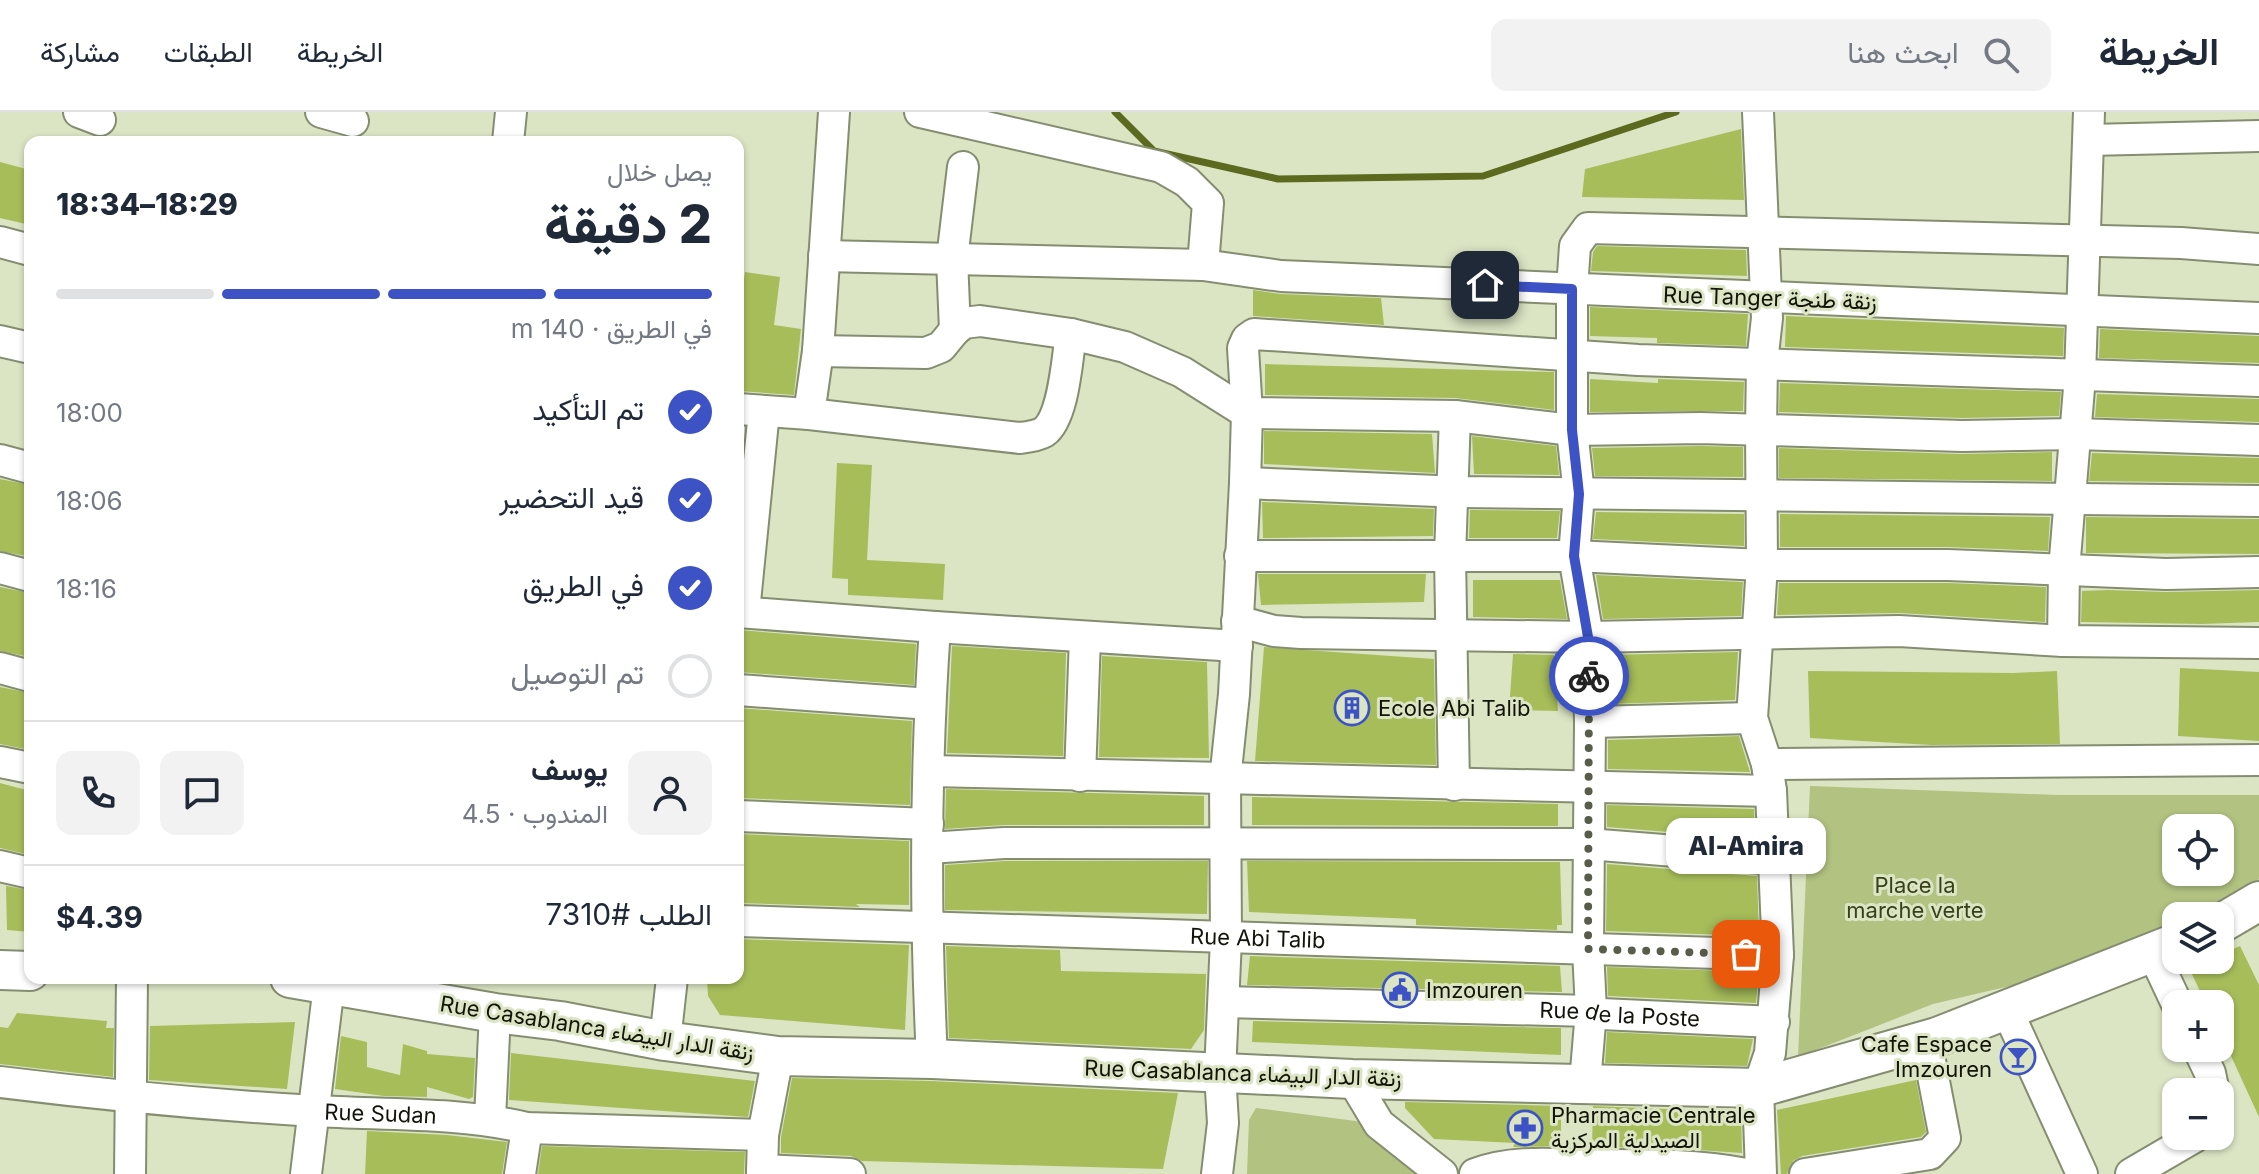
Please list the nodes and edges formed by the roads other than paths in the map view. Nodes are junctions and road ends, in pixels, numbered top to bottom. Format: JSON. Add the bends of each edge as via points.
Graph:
{"nodes":[{"id":1,"x":321,"y":112,"type":"edge"},
{"id":2,"x":511,"y":112,"type":"edge"},
{"id":3,"x":834,"y":112,"type":"edge"},
{"id":4,"x":920,"y":112,"type":"edge"},
{"id":5,"x":1758,"y":114,"type":"edge"},
{"id":6,"x":352,"y":125,"type":"edge"},
{"id":7,"x":2089,"y":126,"type":"edge"},
{"id":8,"x":509,"y":136,"type":"edge"},
{"id":9,"x":2259,"y":136,"type":"edge"},
{"id":10,"x":963,"y":167,"type":"dead end"},
{"id":11,"x":1764,"y":231,"type":"junction"},
{"id":12,"x":2085,"y":240,"type":"junction"},
{"id":13,"x":0,"y":242,"type":"edge"},
{"id":14,"x":24,"y":248,"type":"edge"},
{"id":15,"x":2259,"y":249,"type":"edge"},
{"id":16,"x":824,"y":256,"type":"junction"},
{"id":17,"x":952,"y":259,"type":"junction"},
{"id":18,"x":1203,"y":265,"type":"junction"},
{"id":19,"x":1572,"y":289,"type":"junction"},
{"id":20,"x":1766,"y":298,"type":"junction"},
{"id":21,"x":2083,"y":310,"type":"junction"},
{"id":22,"x":2259,"y":318,"type":"edge"},
{"id":23,"x":955,"y":330,"type":"junction"},
{"id":24,"x":1071,"y":334,"type":"junction"},
{"id":25,"x":0,"y":341,"type":"edge"},
{"id":26,"x":24,"y":347,"type":"edge"},
{"id":27,"x":818,"y":351,"type":"junction"},
{"id":28,"x":1573,"y":356,"type":"junction"},
{"id":29,"x":1762,"y":363,"type":"junction"},
{"id":30,"x":2080,"y":376,"type":"junction"},
{"id":31,"x":2259,"y":381,"type":"edge"},
{"id":32,"x":751,"y":410,"type":"edge"},
{"id":33,"x":1247,"y":413,"type":"junction"},
{"id":34,"x":809,"y":414,"type":"junction"},
{"id":35,"x":1455,"y":416,"type":"junction"},
{"id":36,"x":1761,"y":429,"type":"junction"},
{"id":37,"x":1572,"y":430,"type":"junction"},
{"id":38,"x":2076,"y":434,"type":"junction"},
{"id":39,"x":2259,"y":440,"type":"edge"},
{"id":40,"x":0,"y":460,"type":"edge"},
{"id":41,"x":24,"y":466,"type":"edge"},
{"id":42,"x":1245,"y":483,"type":"junction"},
{"id":43,"x":1453,"y":491,"type":"junction"},
{"id":44,"x":1579,"y":494,"type":"junction"},
{"id":45,"x":1763,"y":496,"type":"junction"},
{"id":46,"x":2072,"y":498,"type":"junction"},
{"id":47,"x":2259,"y":501,"type":"edge"},
{"id":48,"x":744,"y":551,"type":"edge"},
{"id":49,"x":1240,"y":556,"type":"junction"},
{"id":50,"x":1450,"y":556,"type":"junction"},
{"id":51,"x":1574,"y":556,"type":"junction"},
{"id":52,"x":1762,"y":565,"type":"junction"},
{"id":53,"x":0,"y":568,"type":"edge"},
{"id":54,"x":2064,"y":570,"type":"junction"},
{"id":55,"x":2259,"y":572,"type":"edge"},
{"id":56,"x":24,"y":574,"type":"edge"},
{"id":57,"x":744,"y":612,"type":"edge"},
{"id":58,"x":935,"y":627,"type":"junction"},
{"id":59,"x":1757,"y":632,"type":"junction"},
{"id":60,"x":1237,"y":633,"type":"junction"},
{"id":61,"x":1452,"y":635,"type":"junction"},
{"id":62,"x":1085,"y":637,"type":"junction"},
{"id":63,"x":1588,"y":637,"type":"junction"},
{"id":64,"x":2063,"y":641,"type":"junction"},
{"id":65,"x":2259,"y":643,"type":"edge"},
{"id":66,"x":0,"y":668,"type":"edge"},
{"id":67,"x":24,"y":674,"type":"edge"},
{"id":68,"x":744,"y":690,"type":"edge"},
{"id":69,"x":930,"y":704,"type":"junction"},
{"id":70,"x":1752,"y":718,"type":"junction"},
{"id":71,"x":1590,"y":722,"type":"junction"},
{"id":72,"x":2259,"y":760,"type":"edge"},
{"id":73,"x":0,"y":762,"type":"edge"},
{"id":74,"x":24,"y":767,"type":"edge"},
{"id":75,"x":930,"y":771,"type":"junction"},
{"id":76,"x":1080,"y":776,"type":"junction"},
{"id":77,"x":1769,"y":778,"type":"junction"},
{"id":78,"x":1225,"y":780,"type":"junction"},
{"id":79,"x":1454,"y":785,"type":"junction"},
{"id":80,"x":1589,"y":788,"type":"junction"},
{"id":81,"x":744,"y":817,"type":"edge"},
{"id":82,"x":928,"y":836,"type":"junction"},
{"id":83,"x":1224,"y":842,"type":"junction"},
{"id":84,"x":1588,"y":844,"type":"junction"},
{"id":85,"x":1775,"y":859,"type":"junction"},
{"id":86,"x":0,"y":866,"type":"edge"},
{"id":87,"x":24,"y":872,"type":"edge"},
{"id":88,"x":2259,"y":901,"type":"edge"},
{"id":89,"x":2234,"y":916,"type":"edge"},
{"id":90,"x":744,"y":921,"type":"edge"},
{"id":91,"x":926,"y":928,"type":"junction"},
{"id":92,"x":1226,"y":939,"type":"junction"},
{"id":93,"x":1588,"y":949,"type":"junction"},
{"id":94,"x":2162,"y":949,"type":"edge"},
{"id":95,"x":1778,"y":955,"type":"junction"},
{"id":96,"x":0,"y":970,"type":"edge"},
{"id":97,"x":24,"y":971,"type":"edge"},
{"id":98,"x":132,"y":984,"type":"edge"},
{"id":99,"x":323,"y":984,"type":"edge"},
{"id":100,"x":671,"y":984,"type":"edge"},
{"id":101,"x":329,"y":985,"type":"junction"},
{"id":102,"x":1224,"y":1002,"type":"junction"},
{"id":103,"x":2007,"y":1010,"type":"junction"},
{"id":104,"x":1591,"y":1011,"type":"junction"},
{"id":105,"x":495,"y":1013,"type":"junction"},
{"id":106,"x":1774,"y":1022,"type":"junction"},
{"id":107,"x":1926,"y":1040,"type":"junction"},
{"id":108,"x":665,"y":1041,"type":"junction"},
{"id":109,"x":778,"y":1056,"type":"junction"},
{"id":110,"x":932,"y":1059,"type":"junction"},
{"id":111,"x":1220,"y":1073,"type":"junction"},
{"id":112,"x":1352,"y":1079,"type":"junction"},
{"id":113,"x":0,"y":1082,"type":"edge"},
{"id":114,"x":1585,"y":1083,"type":"junction"},
{"id":115,"x":1758,"y":1088,"type":"junction"},
{"id":116,"x":129,"y":1098,"type":"junction"},
{"id":117,"x":313,"y":1111,"type":"junction"},
{"id":118,"x":490,"y":1119,"type":"junction"},
{"id":119,"x":527,"y":1128,"type":"junction"},
{"id":120,"x":763,"y":1135,"type":"junction"},
{"id":121,"x":2172,"y":1150,"type":"edge"},
{"id":122,"x":762,"y":1172,"type":"edge"},
{"id":123,"x":130,"y":1174,"type":"edge"},
{"id":124,"x":306,"y":1174,"type":"edge"},
{"id":125,"x":520,"y":1174,"type":"edge"},
{"id":126,"x":850,"y":1174,"type":"edge"},
{"id":127,"x":1217,"y":1174,"type":"edge"},
{"id":128,"x":1442,"y":1174,"type":"edge"},
{"id":129,"x":1475,"y":1174,"type":"edge"},
{"id":130,"x":1746,"y":1174,"type":"edge"},
{"id":131,"x":1761,"y":1174,"type":"edge"},
{"id":132,"x":1805,"y":1174,"type":"edge"},
{"id":133,"x":2082,"y":1174,"type":"edge"},
{"id":134,"x":2131,"y":1174,"type":"edge"}],
"edges":[{"from":1,"to":6,"type":"street"},
{"from":2,"to":8,"type":"street"},
{"from":3,"to":16,"type":"street"},
{"from":4,"to":18,"type":"street","via":[[1161,167],[1208,203]]},
{"from":5,"to":11,"type":"street"},
{"from":7,"to":9,"type":"street"},
{"from":7,"to":12,"type":"street"},
{"from":10,"to":17,"type":"street"},
{"from":11,"to":12,"type":"street"},
{"from":11,"to":19,"type":"street","via":[[1588,228],[1575,246]]},
{"from":11,"to":20,"type":"street"},
{"from":12,"to":15,"type":"street"},
{"from":12,"to":21,"type":"street"},
{"from":13,"to":14,"type":"street"},
{"from":16,"to":17,"type":"street","name":"Rue Tanger زنقة طنجة"},
{"from":16,"to":27,"type":"street"},
{"from":17,"to":18,"type":"street","name":"Rue Tanger زنقة طنجة"},
{"from":17,"to":23,"type":"street"},
{"from":18,"to":19,"type":"street","name":"Rue Tanger زنقة طنجة","via":[[1281,276]]},
{"from":19,"to":20,"type":"street","name":"Rue Tanger زنقة طنجة"},
{"from":19,"to":28,"type":"street"},
{"from":20,"to":21,"type":"street","name":"Rue Tanger زنقة طنجة"},
{"from":20,"to":29,"type":"street"},
{"from":21,"to":22,"type":"street","name":"Rue Tanger زنقة طنجة"},
{"from":21,"to":30,"type":"street"},
{"from":23,"to":24,"type":"street","via":[[980,321]]},
{"from":23,"to":27,"type":"street","via":[[941,347],[926,353]]},
{"from":24,"to":33,"type":"street","via":[[1125,347],[1168,365]]},
{"from":24,"to":34,"type":"street","via":[[1057,413],[1041,434],[1020,438]]},
{"from":25,"to":26,"type":"street"},
{"from":27,"to":34,"type":"street"},
{"from":28,"to":29,"type":"street"},
{"from":28,"to":33,"type":"street","via":[[1254,334],[1243,348]]},
{"from":28,"to":37,"type":"street"},
{"from":29,"to":30,"type":"street"},
{"from":29,"to":36,"type":"street"},
{"from":30,"to":31,"type":"street"},
{"from":30,"to":38,"type":"street"},
{"from":32,"to":34,"type":"street"},
{"from":32,"to":48,"type":"street"},
{"from":33,"to":35,"type":"street"},
{"from":33,"to":42,"type":"street"},
{"from":35,"to":37,"type":"street"},
{"from":35,"to":43,"type":"street"},
{"from":36,"to":37,"type":"street"},
{"from":36,"to":38,"type":"street"},
{"from":36,"to":45,"type":"street"},
{"from":37,"to":44,"type":"street"},
{"from":38,"to":39,"type":"street"},
{"from":38,"to":46,"type":"street"},
{"from":40,"to":41,"type":"street"},
{"from":42,"to":43,"type":"street"},
{"from":42,"to":49,"type":"street"},
{"from":43,"to":44,"type":"street"},
{"from":43,"to":50,"type":"street"},
{"from":44,"to":45,"type":"street"},
{"from":44,"to":51,"type":"street"},
{"from":45,"to":46,"type":"street"},
{"from":45,"to":52,"type":"street"},
{"from":46,"to":47,"type":"street"},
{"from":46,"to":54,"type":"street"},
{"from":49,"to":50,"type":"street"},
{"from":49,"to":60,"type":"street"},
{"from":50,"to":51,"type":"street"},
{"from":50,"to":61,"type":"street"},
{"from":51,"to":52,"type":"street"},
{"from":51,"to":63,"type":"street"},
{"from":52,"to":54,"type":"street"},
{"from":52,"to":59,"type":"street"},
{"from":53,"to":56,"type":"street"},
{"from":54,"to":55,"type":"street"},
{"from":54,"to":64,"type":"street"},
{"from":57,"to":58,"type":"street"},
{"from":58,"to":62,"type":"street"},
{"from":58,"to":69,"type":"street"},
{"from":59,"to":63,"type":"street"},
{"from":59,"to":64,"type":"street","via":[[1899,631]]},
{"from":59,"to":70,"type":"street"},
{"from":60,"to":61,"type":"street"},
{"from":60,"to":62,"type":"street"},
{"from":60,"to":78,"type":"street"},
{"from":61,"to":63,"type":"street"},
{"from":61,"to":79,"type":"street"},
{"from":62,"to":76,"type":"street"},
{"from":63,"to":71,"type":"street"},
{"from":64,"to":65,"type":"street"},
{"from":66,"to":67,"type":"street"},
{"from":68,"to":69,"type":"street"},
{"from":69,"to":75,"type":"street"},
{"from":70,"to":71,"type":"street"},
{"from":70,"to":77,"type":"street"},
{"from":71,"to":80,"type":"street"},
{"from":72,"to":77,"type":"street"},
{"from":73,"to":74,"type":"street"},
{"from":75,"to":76,"type":"street"},
{"from":75,"to":82,"type":"street"},
{"from":76,"to":78,"type":"street"},
{"from":77,"to":80,"type":"street"},
{"from":77,"to":85,"type":"street"},
{"from":78,"to":79,"type":"street"},
{"from":78,"to":83,"type":"street"},
{"from":79,"to":80,"type":"street"},
{"from":80,"to":84,"type":"street"},
{"from":81,"to":82,"type":"street"},
{"from":82,"to":83,"type":"street","via":[[1004,843]]},
{"from":82,"to":91,"type":"street"},
{"from":83,"to":84,"type":"street"},
{"from":83,"to":92,"type":"street"},
{"from":84,"to":85,"type":"street"},
{"from":84,"to":93,"type":"street"},
{"from":85,"to":95,"type":"street"},
{"from":86,"to":87,"type":"street"},
{"from":88,"to":89,"type":"main road"},
{"from":90,"to":91,"type":"street","name":"Rue Abi Talib"},
{"from":91,"to":92,"type":"street","name":"Rue Abi Talib"},
{"from":91,"to":110,"type":"street"},
{"from":92,"to":93,"type":"street","name":"Rue Abi Talib"},
{"from":92,"to":102,"type":"street"},
{"from":93,"to":95,"type":"street","name":"Rue Abi Talib"},
{"from":93,"to":104,"type":"street"},
{"from":94,"to":103,"type":"main road","name":"Rue Casablanca زنقة الدار البيضاء"},
{"from":95,"to":106,"type":"street"},
{"from":96,"to":97,"type":"main road"},
{"from":98,"to":116,"type":"street"},
{"from":99,"to":101,"type":"main road","name":"Rue Casablanca زنقة الدار البيضاء"},
{"from":100,"to":108,"type":"street"},
{"from":101,"to":105,"type":"main road","name":"Rue Casablanca زنقة الدار البيضاء"},
{"from":101,"to":117,"type":"street"},
{"from":102,"to":104,"type":"street","name":"Rue de la Poste"},
{"from":102,"to":111,"type":"street"},
{"from":103,"to":107,"type":"main road","name":"Rue Casablanca زنقة الدار البيضاء"},
{"from":103,"to":133,"type":"street"},
{"from":104,"to":106,"type":"street","name":"Rue de la Poste"},
{"from":104,"to":114,"type":"street"},
{"from":105,"to":108,"type":"main road","name":"Rue Casablanca زنقة الدار البيضاء"},
{"from":105,"to":118,"type":"street"},
{"from":106,"to":115,"type":"street"},
{"from":107,"to":115,"type":"main road","name":"Rue Casablanca زنقة الدار البيضاء"},
{"from":107,"to":132,"type":"street","via":[[1942,1144],[1930,1154]]},
{"from":108,"to":109,"type":"main road","name":"Rue Casablanca زنقة الدار البيضاء"},
{"from":109,"to":110,"type":"main road","name":"Rue Casablanca زنقة الدار البيضاء"},
{"from":109,"to":120,"type":"street"},
{"from":110,"to":111,"type":"main road","name":"Rue Casablanca زنقة الدار البيضاء"},
{"from":111,"to":112,"type":"main road","name":"Rue Casablanca زنقة الدار البيضاء"},
{"from":111,"to":127,"type":"street","via":[[1223,1123]]},
{"from":112,"to":114,"type":"main road","name":"Rue Casablanca زنقة الدار البيضاء"},
{"from":112,"to":128,"type":"street","via":[[1379,1124]]},
{"from":113,"to":116,"type":"street","name":"Rue Sudan"},
{"from":114,"to":115,"type":"main road","name":"Rue Casablanca زنقة الدار البيضاء"},
{"from":115,"to":131,"type":"street"},
{"from":116,"to":117,"type":"street","name":"Rue Sudan"},
{"from":116,"to":123,"type":"street"},
{"from":117,"to":118,"type":"street","name":"Rue Sudan"},
{"from":117,"to":124,"type":"street"},
{"from":118,"to":119,"type":"street","name":"Rue Sudan"},
{"from":119,"to":120,"type":"street","name":"Rue Sudan"},
{"from":119,"to":125,"type":"street"},
{"from":120,"to":122,"type":"street"},
{"from":121,"to":134,"type":"street"},
{"from":122,"to":126,"type":"street"},
{"from":129,"to":130,"type":"street","via":[[1495,1166],[1528,1164],[1681,1165]]}]}
